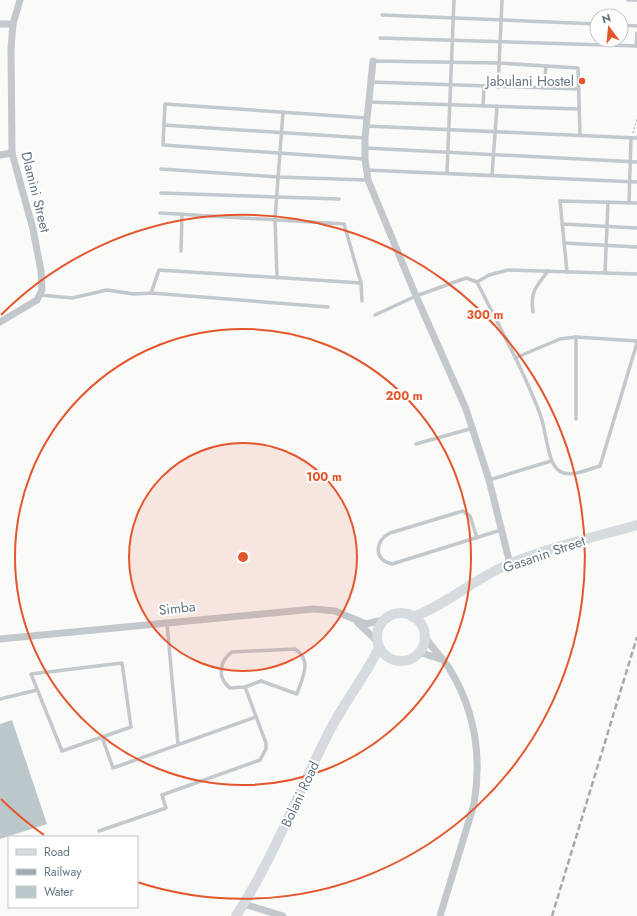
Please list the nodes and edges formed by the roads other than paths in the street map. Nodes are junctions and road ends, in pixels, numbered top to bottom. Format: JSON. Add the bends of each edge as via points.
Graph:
{"nodes":[{"id":1,"x":20,"y":0,"type":"edge"},
{"id":2,"x":454,"y":0,"type":"edge"},
{"id":3,"x":628,"y":0,"type":"edge"},
{"id":4,"x":637,"y":0,"type":"edge"},
{"id":5,"x":502,"y":1,"type":"dead end"},
{"id":6,"x":382,"y":15,"type":"dead end"},
{"id":7,"x":453,"y":17,"type":"junction"},
{"id":8,"x":500,"y":19,"type":"junction"},
{"id":9,"x":0,"y":24,"type":"edge"},
{"id":10,"x":13,"y":24,"type":"junction"},
{"id":11,"x":589,"y":24,"type":"edge"},
{"id":12,"x":637,"y":33,"type":"edge"},
{"id":13,"x":380,"y":38,"type":"dead end"},
{"id":14,"x":453,"y":39,"type":"junction"},
{"id":15,"x":499,"y":41,"type":"junction"},
{"id":16,"x":636,"y":46,"type":"edge"},
{"id":17,"x":373,"y":61,"type":"joint"},
{"id":18,"x":451,"y":63,"type":"junction"},
{"id":19,"x":498,"y":64,"type":"junction"},
{"id":20,"x":546,"y":66,"type":"junction"},
{"id":21,"x":370,"y":82,"type":"junction"},
{"id":22,"x":450,"y":85,"type":"junction"},
{"id":23,"x":484,"y":86,"type":"junction"},
{"id":24,"x":498,"y":87,"type":"junction"},
{"id":25,"x":544,"y":88,"type":"junction"},
{"id":26,"x":579,"y":89,"type":"junction"},
{"id":27,"x":368,"y":102,"type":"junction"},
{"id":28,"x":450,"y":105,"type":"junction"},
{"id":29,"x":483,"y":106,"type":"junction"},
{"id":30,"x":497,"y":106,"type":"junction"},
{"id":31,"x":579,"y":109,"type":"junction"},
{"id":32,"x":283,"y":112,"type":"junction"},
{"id":33,"x":367,"y":118,"type":"junction"},
{"id":34,"x":164,"y":125,"type":"junction"},
{"id":35,"x":366,"y":126,"type":"junction"},
{"id":36,"x":448,"y":130,"type":"junction"},
{"id":37,"x":281,"y":132,"type":"junction"},
{"id":38,"x":494,"y":132,"type":"junction"},
{"id":39,"x":580,"y":135,"type":"junction"},
{"id":40,"x":365,"y":138,"type":"junction"},
{"id":41,"x":631,"y":138,"type":"junction"},
{"id":42,"x":637,"y":138,"type":"edge"},
{"id":43,"x":364,"y":148,"type":"junction"},
{"id":44,"x":280,"y":152,"type":"junction"},
{"id":45,"x":447,"y":152,"type":"junction"},
{"id":46,"x":12,"y":153,"type":"junction"},
{"id":47,"x":493,"y":154,"type":"junction"},
{"id":48,"x":0,"y":155,"type":"edge"},
{"id":49,"x":365,"y":159,"type":"junction"},
{"id":50,"x":630,"y":162,"type":"junction"},
{"id":51,"x":637,"y":162,"type":"edge"},
{"id":52,"x":161,"y":169,"type":"dead end"},
{"id":53,"x":366,"y":170,"type":"junction"},
{"id":54,"x":447,"y":173,"type":"junction"},
{"id":55,"x":492,"y":175,"type":"junction"},
{"id":56,"x":278,"y":177,"type":"junction"},
{"id":57,"x":368,"y":180,"type":"junction"},
{"id":58,"x":630,"y":182,"type":"junction"},
{"id":59,"x":637,"y":182,"type":"edge"},
{"id":60,"x":160,"y":193,"type":"dead end"},
{"id":61,"x":277,"y":198,"type":"junction"},
{"id":62,"x":339,"y":199,"type":"dead end"},
{"id":63,"x":608,"y":202,"type":"junction"},
{"id":64,"x":629,"y":203,"type":"junction"},
{"id":65,"x":637,"y":203,"type":"edge"},
{"id":66,"x":160,"y":213,"type":"dead end"},
{"id":67,"x":182,"y":214,"type":"junction"},
{"id":68,"x":275,"y":219,"type":"junction"},
{"id":69,"x":562,"y":224,"type":"junction"},
{"id":70,"x":607,"y":226,"type":"junction"},
{"id":71,"x":637,"y":228,"type":"edge"},
{"id":72,"x":564,"y":243,"type":"junction"},
{"id":73,"x":606,"y":245,"type":"junction"},
{"id":74,"x":637,"y":247,"type":"edge"},
{"id":75,"x":181,"y":251,"type":"dead end"},
{"id":76,"x":548,"y":271,"type":"junction"},
{"id":77,"x":567,"y":272,"type":"junction"},
{"id":78,"x":605,"y":273,"type":"junction"},
{"id":79,"x":637,"y":274,"type":"edge"},
{"id":80,"x":277,"y":278,"type":"junction"},
{"id":81,"x":477,"y":282,"type":"junction"},
{"id":82,"x":361,"y":283,"type":"junction"},
{"id":83,"x":151,"y":293,"type":"junction"},
{"id":84,"x":40,"y":295,"type":"junction"},
{"id":85,"x":416,"y":296,"type":"junction"},
{"id":86,"x":362,"y":301,"type":"dead end"},
{"id":87,"x":328,"y":307,"type":"dead end"},
{"id":88,"x":533,"y":312,"type":"dead end"},
{"id":89,"x":375,"y":316,"type":"dead end"},
{"id":90,"x":1,"y":319,"type":"edge"},
{"id":91,"x":576,"y":337,"type":"junction"},
{"id":92,"x":637,"y":342,"type":"edge"},
{"id":93,"x":636,"y":354,"type":"edge"},
{"id":94,"x":515,"y":358,"type":"junction"},
{"id":95,"x":576,"y":419,"type":"dead end"},
{"id":96,"x":473,"y":428,"type":"junction"},
{"id":97,"x":416,"y":444,"type":"dead end"},
{"id":98,"x":551,"y":461,"type":"junction"},
{"id":99,"x":489,"y":480,"type":"junction"},
{"id":100,"x":637,"y":525,"type":"edge"},
{"id":101,"x":502,"y":530,"type":"junction"},
{"id":102,"x":477,"y":538,"type":"junction"},
{"id":103,"x":510,"y":564,"type":"junction"},
{"id":104,"x":436,"y":607,"type":"junction"},
{"id":105,"x":413,"y":616,"type":"junction"},
{"id":106,"x":383,"y":620,"type":"junction"},
{"id":107,"x":355,"y":621,"type":"junction"},
{"id":108,"x":167,"y":622,"type":"junction"},
{"id":109,"x":424,"y":632,"type":"junction"},
{"id":110,"x":0,"y":639,"type":"edge"},
{"id":111,"x":378,"y":644,"type":"junction"},
{"id":112,"x":419,"y":652,"type":"junction"},
{"id":113,"x":388,"y":658,"type":"junction"},
{"id":114,"x":442,"y":660,"type":"junction"},
{"id":115,"x":366,"y":674,"type":"junction"},
{"id":116,"x":245,"y":687,"type":"junction"},
{"id":117,"x":38,"y":690,"type":"junction"},
{"id":118,"x":0,"y":699,"type":"edge"},
{"id":119,"x":256,"y":717,"type":"junction"},
{"id":120,"x":102,"y":737,"type":"junction"},
{"id":121,"x":178,"y":744,"type":"junction"},
{"id":122,"x":99,"y":832,"type":"dead end"},
{"id":123,"x":244,"y":904,"type":"junction"},
{"id":124,"x":236,"y":916,"type":"edge"},
{"id":125,"x":283,"y":916,"type":"edge"},
{"id":126,"x":440,"y":916,"type":"edge"}],
"edges":[{"from":1,"to":10,"type":"street","name":"Dlamini Street"},
{"from":2,"to":7,"type":"lane"},
{"from":3,"to":4,"type":"lane"},
{"from":5,"to":8,"type":"lane"},
{"from":6,"to":7,"type":"lane"},
{"from":7,"to":8,"type":"lane"},
{"from":7,"to":14,"type":"lane"},
{"from":8,"to":11,"type":"lane"},
{"from":8,"to":15,"type":"lane"},
{"from":9,"to":10,"type":"street"},
{"from":10,"to":46,"type":"street","name":"Dlamini Street","via":[[10,77]]},
{"from":12,"to":16,"type":"lane"},
{"from":13,"to":14,"type":"lane"},
{"from":14,"to":15,"type":"lane"},
{"from":14,"to":18,"type":"lane"},
{"from":15,"to":16,"type":"lane"},
{"from":15,"to":19,"type":"lane"},
{"from":17,"to":18,"type":"lane"},
{"from":17,"to":21,"type":"street"},
{"from":18,"to":19,"type":"lane"},
{"from":18,"to":22,"type":"lane"},
{"from":19,"to":20,"type":"lane"},
{"from":19,"to":24,"type":"lane"},
{"from":20,"to":25,"type":"lane"},
{"from":20,"to":26,"type":"lane","via":[[578,68]]},
{"from":21,"to":22,"type":"lane"},
{"from":21,"to":27,"type":"street"},
{"from":22,"to":23,"type":"lane"},
{"from":22,"to":28,"type":"lane"},
{"from":23,"to":24,"type":"lane"},
{"from":23,"to":29,"type":"lane"},
{"from":24,"to":25,"type":"lane"},
{"from":25,"to":26,"type":"lane"},
{"from":26,"to":31,"type":"lane"},
{"from":27,"to":28,"type":"lane"},
{"from":27,"to":33,"type":"street"},
{"from":28,"to":29,"type":"lane"},
{"from":28,"to":36,"type":"lane"},
{"from":29,"to":30,"type":"lane"},
{"from":30,"to":31,"type":"lane"},
{"from":30,"to":38,"type":"lane"},
{"from":31,"to":39,"type":"lane"},
{"from":32,"to":33,"type":"lane"},
{"from":32,"to":34,"type":"lane","via":[[165,104]]},
{"from":32,"to":37,"type":"lane"},
{"from":33,"to":35,"type":"street"},
{"from":34,"to":37,"type":"lane"},
{"from":34,"to":44,"type":"lane","via":[[163,145]]},
{"from":35,"to":36,"type":"lane"},
{"from":35,"to":40,"type":"street"},
{"from":36,"to":38,"type":"lane"},
{"from":36,"to":45,"type":"lane"},
{"from":37,"to":40,"type":"lane"},
{"from":37,"to":44,"type":"lane"},
{"from":38,"to":39,"type":"lane"},
{"from":38,"to":47,"type":"lane"},
{"from":39,"to":41,"type":"lane"},
{"from":40,"to":43,"type":"street"},
{"from":41,"to":42,"type":"lane"},
{"from":41,"to":50,"type":"lane"},
{"from":43,"to":45,"type":"lane"},
{"from":43,"to":49,"type":"street"},
{"from":44,"to":49,"type":"lane"},
{"from":44,"to":56,"type":"lane"},
{"from":45,"to":47,"type":"lane"},
{"from":45,"to":54,"type":"lane"},
{"from":46,"to":48,"type":"street"},
{"from":46,"to":84,"type":"street","name":"Dlamini Street","via":[[36,242],[42,277]]},
{"from":47,"to":50,"type":"lane"},
{"from":47,"to":55,"type":"lane"},
{"from":49,"to":53,"type":"street"},
{"from":50,"to":51,"type":"lane"},
{"from":50,"to":58,"type":"lane"},
{"from":52,"to":56,"type":"lane"},
{"from":53,"to":54,"type":"lane"},
{"from":53,"to":57,"type":"street"},
{"from":54,"to":55,"type":"lane"},
{"from":55,"to":58,"type":"lane"},
{"from":56,"to":57,"type":"lane"},
{"from":56,"to":61,"type":"lane"},
{"from":57,"to":85,"type":"street"},
{"from":58,"to":59,"type":"lane"},
{"from":58,"to":64,"type":"lane"},
{"from":60,"to":61,"type":"lane"},
{"from":61,"to":62,"type":"lane"},
{"from":61,"to":68,"type":"lane"},
{"from":63,"to":64,"type":"lane"},
{"from":63,"to":69,"type":"lane","via":[[560,201]]},
{"from":63,"to":70,"type":"lane"},
{"from":64,"to":65,"type":"lane"},
{"from":66,"to":67,"type":"lane"},
{"from":67,"to":68,"type":"lane"},
{"from":67,"to":75,"type":"lane"},
{"from":68,"to":80,"type":"lane"},
{"from":68,"to":82,"type":"lane","via":[[344,224]]},
{"from":69,"to":70,"type":"lane"},
{"from":69,"to":72,"type":"lane"},
{"from":70,"to":71,"type":"lane"},
{"from":70,"to":73,"type":"lane"},
{"from":72,"to":73,"type":"lane"},
{"from":72,"to":77,"type":"lane"},
{"from":73,"to":74,"type":"lane"},
{"from":73,"to":78,"type":"lane"},
{"from":76,"to":77,"type":"lane"},
{"from":76,"to":81,"type":"lane","via":[[508,270],[489,275]]},
{"from":76,"to":88,"type":"lane","via":[[531,298]]},
{"from":77,"to":78,"type":"lane"},
{"from":78,"to":79,"type":"lane"},
{"from":80,"to":82,"type":"lane"},
{"from":80,"to":83,"type":"lane","via":[[160,270]]},
{"from":81,"to":85,"type":"lane","via":[[466,278]]},
{"from":81,"to":94,"type":"lane"},
{"from":82,"to":86,"type":"lane"},
{"from":83,"to":84,"type":"lane","via":[[134,294],[107,290],[72,298]]},
{"from":83,"to":87,"type":"lane"},
{"from":84,"to":90,"type":"street","via":[[34,303]]},
{"from":85,"to":89,"type":"lane"},
{"from":85,"to":96,"type":"street"},
{"from":91,"to":92,"type":"lane"},
{"from":91,"to":94,"type":"lane","via":[[552,341]]},
{"from":91,"to":95,"type":"lane"},
{"from":92,"to":93,"type":"lane"},
{"from":93,"to":98,"type":"lane","via":[[600,466],[575,474],[565,474],[557,470]]},
{"from":94,"to":98,"type":"lane","via":[[541,416]]},
{"from":96,"to":97,"type":"lane"},
{"from":96,"to":99,"type":"street"},
{"from":98,"to":99,"type":"lane"},
{"from":99,"to":101,"type":"street"},
{"from":100,"to":103,"type":"street","name":"Gasanin Street"},
{"from":101,"to":102,"type":"lane"},
{"from":101,"to":103,"type":"street"},
{"from":102,"to":102,"type":"lane","via":[[470,516],[463,511],[390,533],[378,542],[382,559],[392,564]]},
{"from":103,"to":104,"type":"street","name":"Gasanin Street"},
{"from":104,"to":105,"type":"street","name":"Gasanin Street"},
{"from":104,"to":109,"type":"street","name":"Gasanin Street","via":[[429,614]]},
{"from":105,"to":106,"type":"street","via":[[396,613]]},
{"from":105,"to":109,"type":"street"},
{"from":106,"to":107,"type":"street","via":[[366,624]]},
{"from":106,"to":111,"type":"street","via":[[378,628]]},
{"from":107,"to":108,"type":"street","name":"Simba","via":[[335,611],[322,609]]},
{"from":107,"to":111,"type":"street"},
{"from":108,"to":110,"type":"street","name":"Simba"},
{"from":108,"to":121,"type":"lane"},
{"from":109,"to":112,"type":"street","via":[[423,646]]},
{"from":109,"to":114,"type":"street"},
{"from":111,"to":113,"type":"street"},
{"from":111,"to":115,"type":"street","name":"Bolani Road"},
{"from":112,"to":113,"type":"street","via":[[403,661]]},
{"from":112,"to":114,"type":"street"},
{"from":113,"to":115,"type":"street","name":"Bolani Road"},
{"from":114,"to":126,"type":"street","via":[[457,683],[470,715],[478,767],[474,804]]},
{"from":115,"to":123,"type":"street","name":"Bolani Road","via":[[346,702],[328,735],[284,829]]},
{"from":116,"to":116,"type":"lane","via":[[230,688],[224,684],[222,662],[232,652],[295,649],[306,660],[306,668],[297,694],[261,681]]},
{"from":116,"to":119,"type":"lane"},
{"from":117,"to":118,"type":"lane"},
{"from":117,"to":120,"type":"lane","via":[[62,751]]},
{"from":117,"to":120,"type":"lane","via":[[31,674],[122,663],[131,727]]},
{"from":119,"to":121,"type":"lane"},
{"from":119,"to":122,"type":"lane","via":[[266,749],[260,760],[162,795],[166,808]]},
{"from":120,"to":121,"type":"lane","via":[[113,768]]},
{"from":123,"to":124,"type":"street","name":"Bolani Road"},
{"from":123,"to":125,"type":"street"}]}
